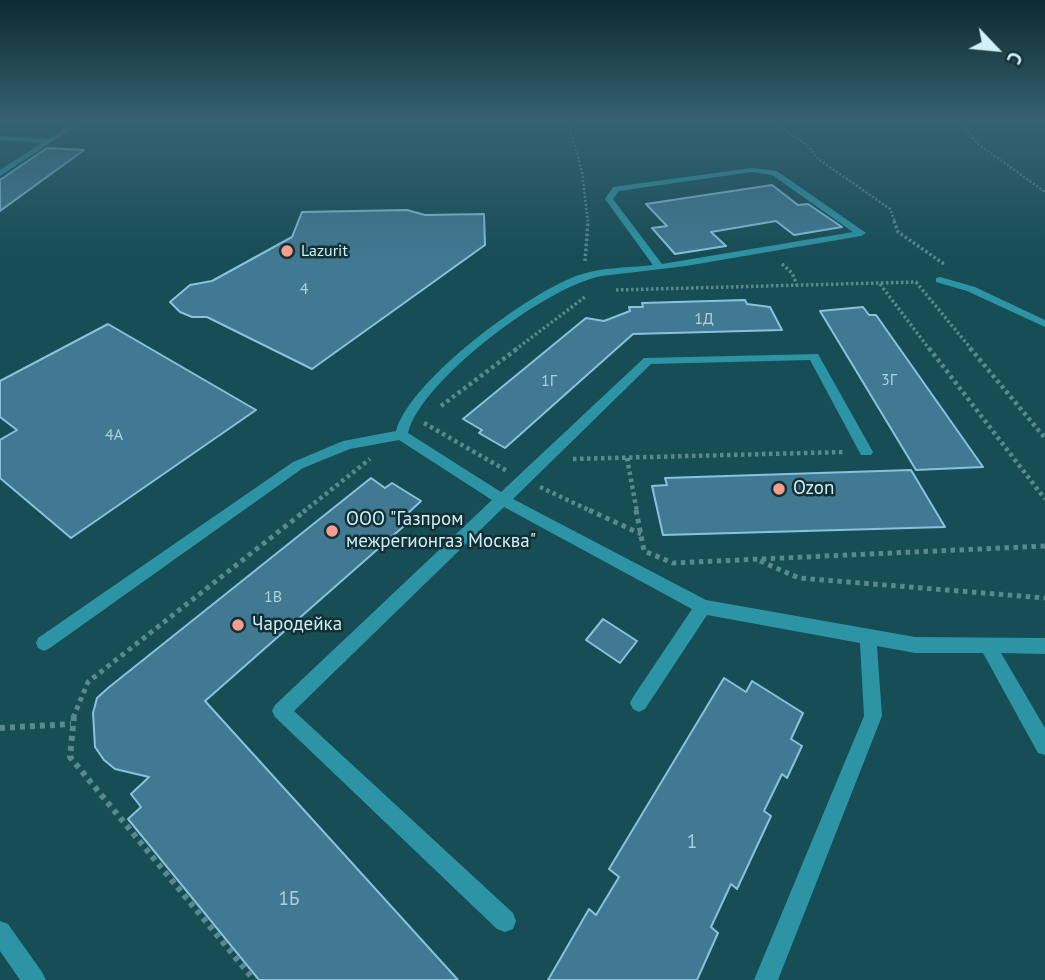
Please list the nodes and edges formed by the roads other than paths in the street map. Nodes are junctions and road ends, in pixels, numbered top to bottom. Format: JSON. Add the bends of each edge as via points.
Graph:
{"nodes":[{"id":1,"x":659,"y":267,"type":"junction"},
{"id":2,"x":940,"y":280,"type":"dead end"},
{"id":3,"x":1045,"y":324,"type":"edge"},
{"id":4,"x":401,"y":435,"type":"junction"},
{"id":5,"x":866,"y":452,"type":"road end"},
{"id":6,"x":501,"y":499,"type":"junction"},
{"id":7,"x":703,"y":607,"type":"junction"},
{"id":8,"x":867,"y":637,"type":"junction"},
{"id":9,"x":44,"y":643,"type":"dead end"},
{"id":10,"x":987,"y":645,"type":"junction"},
{"id":11,"x":1045,"y":646,"type":"edge"},
{"id":12,"x":639,"y":703,"type":"dead end"},
{"id":13,"x":1045,"y":746,"type":"edge"},
{"id":14,"x":505,"y":922,"type":"dead end"},
{"id":15,"x":0,"y":932,"type":"edge"},
{"id":16,"x":34,"y":980,"type":"edge"},
{"id":17,"x":766,"y":980,"type":"edge"}],
"edges":[{"from":1,"to":1,"type":"lane","via":[[609,199],[616,190],[752,170],[775,173],[861,233]]},
{"from":1,"to":4,"type":"lane","via":[[580,278],[543,298],[484,338],[424,393],[407,416]]},
{"from":2,"to":3,"type":"lane","via":[[971,289]]},
{"from":4,"to":6,"type":"lane"},
{"from":4,"to":9,"type":"lane","via":[[349,442],[298,465]]},
{"from":5,"to":6,"type":"lane","via":[[814,356],[648,361]]},
{"from":6,"to":7,"type":"lane"},
{"from":6,"to":14,"type":"lane","via":[[281,711]]},
{"from":7,"to":8,"type":"lane"},
{"from":7,"to":12,"type":"lane"},
{"from":8,"to":10,"type":"lane","via":[[915,645]]},
{"from":8,"to":17,"type":"lane","via":[[873,716]]},
{"from":10,"to":11,"type":"lane"},
{"from":10,"to":13,"type":"lane"},
{"from":15,"to":16,"type":"lane"}]}
